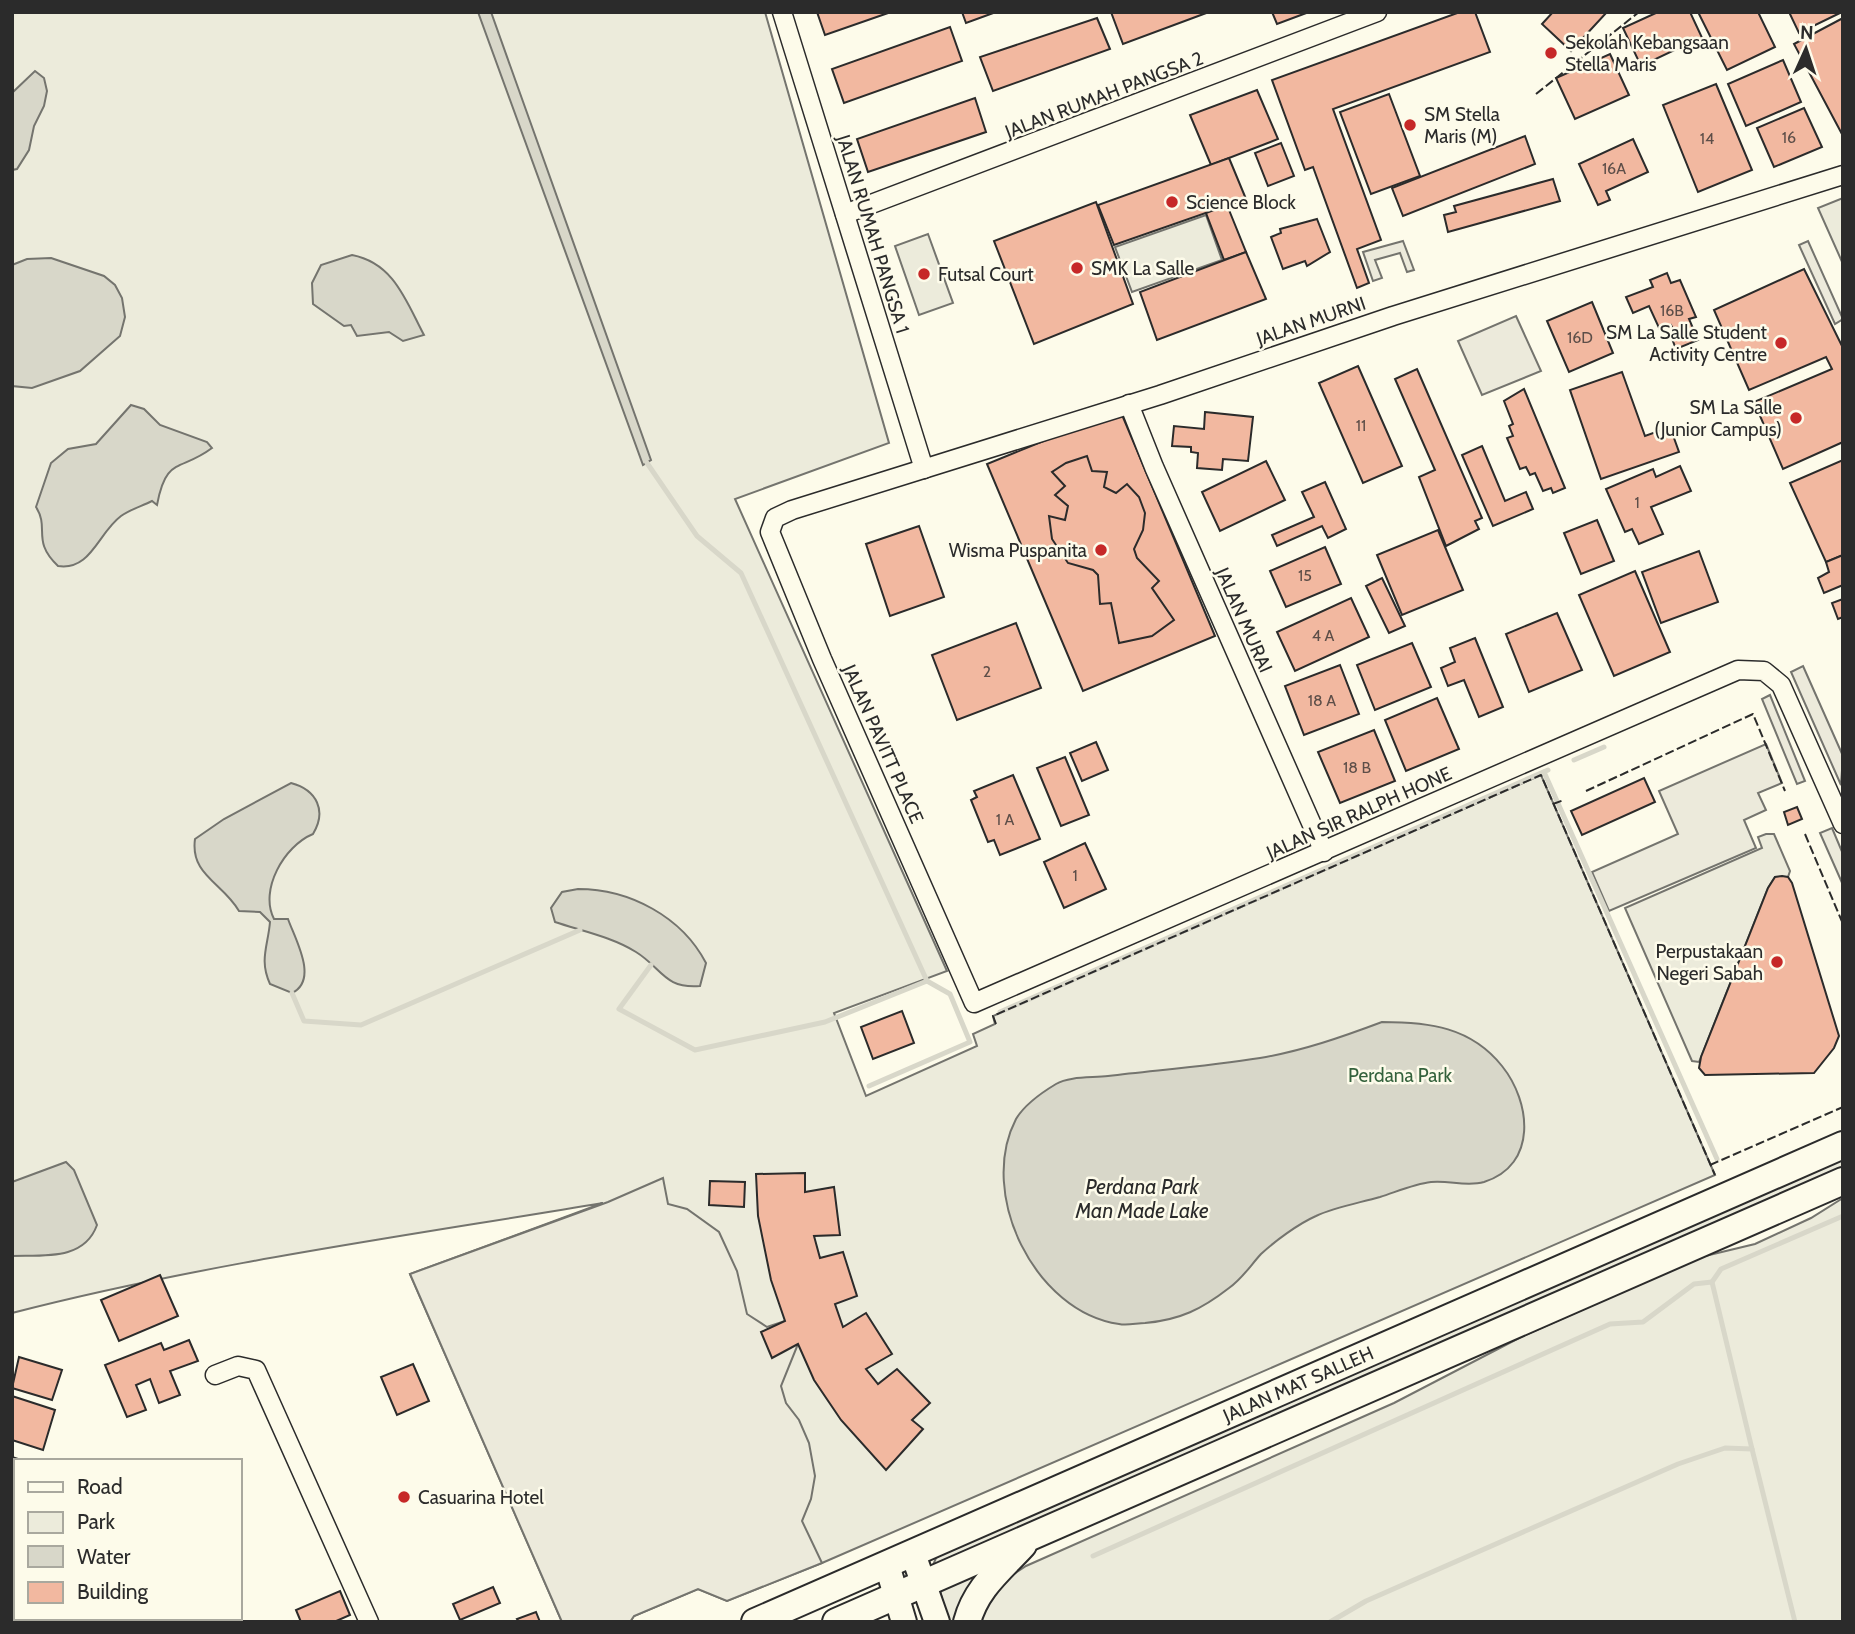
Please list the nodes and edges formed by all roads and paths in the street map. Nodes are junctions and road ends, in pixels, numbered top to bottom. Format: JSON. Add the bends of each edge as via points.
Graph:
{"nodes":[{"id":1,"x":782,"y":12,"type":"edge"},
{"id":2,"x":1377,"y":12,"type":"edge"},
{"id":3,"x":1843,"y":175,"type":"edge"},
{"id":4,"x":845,"y":215,"type":"junction"},
{"id":5,"x":1129,"y":404,"type":"junction"},
{"id":6,"x":924,"y":469,"type":"junction"},
{"id":7,"x":792,"y":510,"type":"joint"},
{"id":8,"x":1843,"y":824,"type":"edge"},
{"id":9,"x":1324,"y":852,"type":"junction"},
{"id":10,"x":974,"y":1003,"type":"joint"},
{"id":11,"x":1843,"y":1145,"type":"edge"},
{"id":12,"x":1843,"y":1181,"type":"edge"},
{"id":13,"x":215,"y":1375,"type":"dead end"},
{"id":14,"x":1031,"y":1536,"type":"junction"},
{"id":15,"x":913,"y":1554,"type":"junction"},
{"id":16,"x":887,"y":1565,"type":"junction"},
{"id":17,"x":925,"y":1582,"type":"junction"},
{"id":18,"x":896,"y":1594,"type":"junction"},
{"id":19,"x":369,"y":1622,"type":"edge"},
{"id":20,"x":755,"y":1622,"type":"edge"},
{"id":21,"x":836,"y":1622,"type":"edge"},
{"id":22,"x":904,"y":1622,"type":"edge"},
{"id":23,"x":937,"y":1622,"type":"edge"},
{"id":24,"x":967,"y":1622,"type":"edge"}],
"edges":[{"from":1,"to":4,"type":"street","name":"JALAN RUMAH PANGSA 1"},
{"from":2,"to":4,"type":"street","name":"JALAN RUMAH PANGSA 2"},
{"from":3,"to":5,"type":"street","name":"JALAN MURNI"},
{"from":4,"to":6,"type":"street","name":"JALAN RUMAH PANGSA 1"},
{"from":5,"to":6,"type":"street","name":"JALAN MURNI"},
{"from":5,"to":9,"type":"street","name":"JALAN MURAI"},
{"from":6,"to":7,"type":"street","name":"JALAN MURNI"},
{"from":7,"to":10,"type":"street","name":"JALAN PAVITT PLACE","via":[[775,518],[770,532],[775,547]]},
{"from":8,"to":9,"type":"street","name":"JALAN SIR RALPH HONE","via":[[1781,685],[1763,671],[1738,670]]},
{"from":9,"to":10,"type":"street","name":"JALAN SIR RALPH HONE"},
{"from":11,"to":15,"type":"main road","name":"JALAN MAT SALLEH"},
{"from":12,"to":14,"type":"main road","name":"JALAN MAT SALLEH"},
{"from":13,"to":19,"type":"street","via":[[238,1366],[256,1370]]},
{"from":14,"to":17,"type":"main road","name":"JALAN MAT SALLEH"},
{"from":14,"to":24,"type":"main road","via":[[985,1583],[972,1602]]},
{"from":15,"to":16,"type":"main road","name":"JALAN MAT SALLEH"},
{"from":15,"to":17,"type":"main road"},
{"from":16,"to":18,"type":"main road"},
{"from":16,"to":20,"type":"main road","name":"JALAN MAT SALLEH"},
{"from":17,"to":18,"type":"main road","name":"JALAN MAT SALLEH"},
{"from":17,"to":23,"type":"main road"},
{"from":18,"to":21,"type":"main road","name":"JALAN MAT SALLEH"},
{"from":18,"to":22,"type":"main road"}]}
